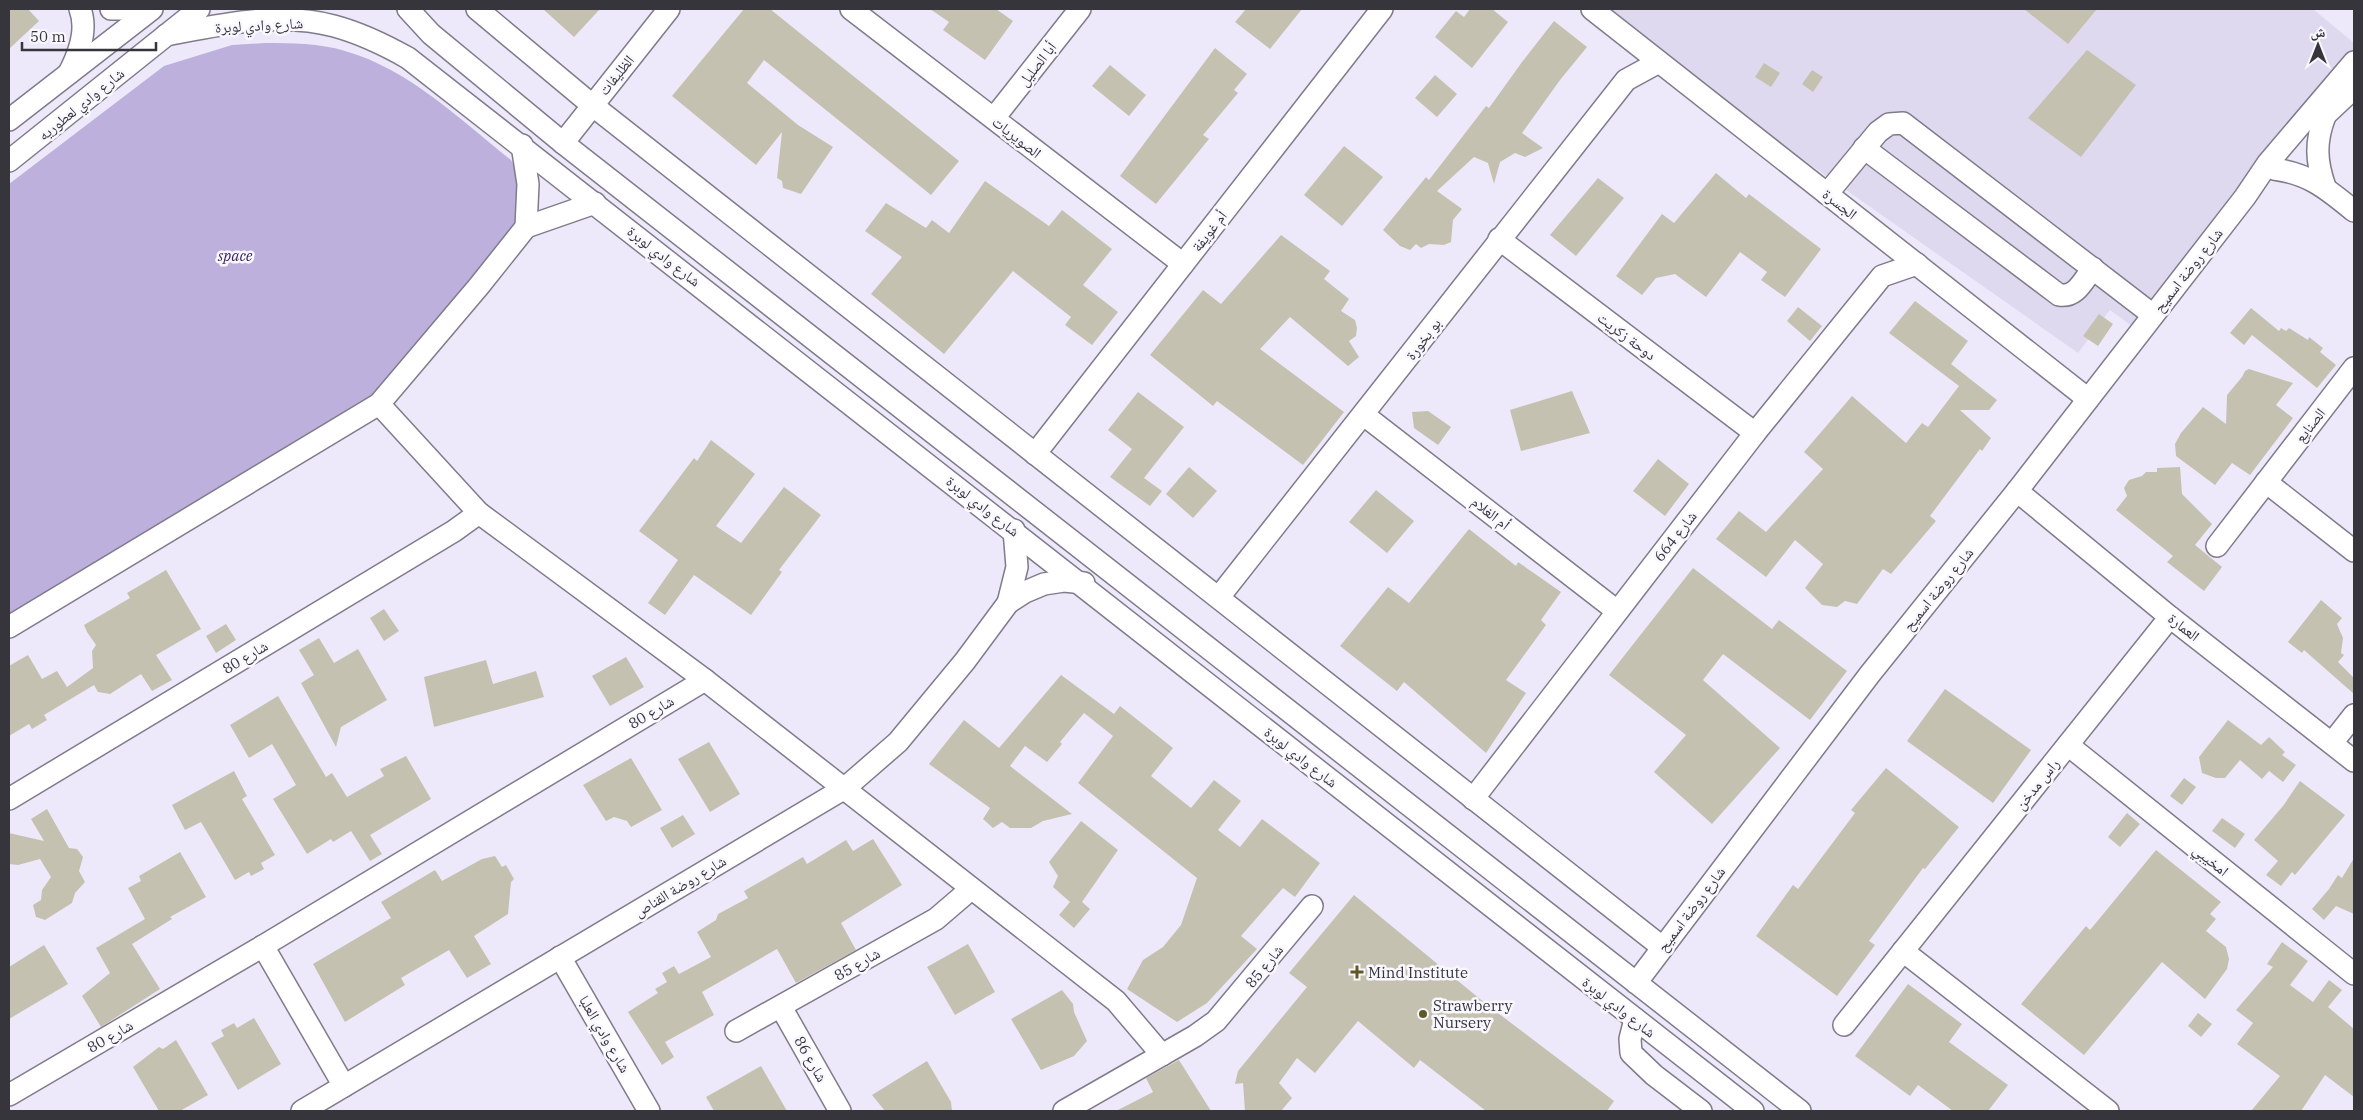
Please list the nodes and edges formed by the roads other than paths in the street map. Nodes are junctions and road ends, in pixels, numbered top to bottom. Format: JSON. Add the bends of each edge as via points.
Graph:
{"nodes":[{"id":1,"x":80,"y":9,"type":"edge"},
{"id":2,"x":111,"y":9,"type":"edge"},
{"id":3,"x":127,"y":9,"type":"edge"},
{"id":4,"x":152,"y":9,"type":"edge"},
{"id":5,"x":199,"y":9,"type":"edge"},
{"id":6,"x":320,"y":9,"type":"edge"},
{"id":7,"x":408,"y":9,"type":"edge"},
{"id":8,"x":477,"y":9,"type":"edge"},
{"id":9,"x":669,"y":9,"type":"edge"},
{"id":10,"x":851,"y":9,"type":"edge"},
{"id":11,"x":1080,"y":9,"type":"edge"},
{"id":12,"x":1382,"y":9,"type":"edge"},
{"id":13,"x":1592,"y":9,"type":"edge"},
{"id":14,"x":332,"y":26,"type":"junction"},
{"id":15,"x":166,"y":34,"type":"junction"},
{"id":16,"x":1634,"y":42,"type":"junction"},
{"id":17,"x":1659,"y":62,"type":"junction"},
{"id":18,"x":2354,"y":62,"type":"edge"},
{"id":19,"x":67,"y":76,"type":"junction"},
{"id":20,"x":1626,"y":80,"type":"junction"},
{"id":21,"x":2354,"y":88,"type":"edge"},
{"id":22,"x":592,"y":105,"type":"junction"},
{"id":23,"x":2324,"y":116,"type":"junction"},
{"id":24,"x":994,"y":118,"type":"junction"},
{"id":25,"x":9,"y":120,"type":"edge"},
{"id":26,"x":563,"y":143,"type":"junction"},
{"id":27,"x":522,"y":146,"type":"junction"},
{"id":28,"x":1864,"y":148,"type":"junction"},
{"id":29,"x":9,"y":161,"type":"edge"},
{"id":30,"x":2274,"y":169,"type":"junction"},
{"id":31,"x":2325,"y":187,"type":"junction"},
{"id":32,"x":1826,"y":194,"type":"junction"},
{"id":33,"x":2245,"y":197,"type":"junction"},
{"id":34,"x":595,"y":203,"type":"junction"},
{"id":35,"x":2354,"y":211,"type":"edge"},
{"id":36,"x":526,"y":227,"type":"junction"},
{"id":37,"x":1499,"y":239,"type":"junction"},
{"id":38,"x":1885,"y":239,"type":"junction"},
{"id":39,"x":1183,"y":264,"type":"junction"},
{"id":40,"x":1917,"y":264,"type":"junction"},
{"id":41,"x":2093,"y":268,"type":"junction"},
{"id":42,"x":1882,"y":276,"type":"junction"},
{"id":43,"x":2153,"y":315,"type":"junction"},
{"id":44,"x":2354,"y":368,"type":"edge"},
{"id":45,"x":2088,"y":399,"type":"junction"},
{"id":46,"x":379,"y":404,"type":"junction"},
{"id":47,"x":1364,"y":415,"type":"junction"},
{"id":48,"x":1755,"y":433,"type":"junction"},
{"id":49,"x":1036,"y":454,"type":"junction"},
{"id":50,"x":2266,"y":482,"type":"junction"},
{"id":51,"x":2017,"y":490,"type":"junction"},
{"id":52,"x":479,"y":512,"type":"junction"},
{"id":53,"x":1014,"y":530,"type":"junction"},
{"id":54,"x":2216,"y":546,"type":"dead end"},
{"id":55,"x":2354,"y":551,"type":"edge"},
{"id":56,"x":1084,"y":583,"type":"junction"},
{"id":57,"x":1219,"y":597,"type":"junction"},
{"id":58,"x":1008,"y":603,"type":"junction"},
{"id":59,"x":1617,"y":611,"type":"junction"},
{"id":60,"x":2170,"y":617,"type":"junction"},
{"id":61,"x":9,"y":627,"type":"edge"},
{"id":62,"x":705,"y":680,"type":"junction"},
{"id":63,"x":2354,"y":714,"type":"edge"},
{"id":64,"x":2332,"y":743,"type":"junction"},
{"id":65,"x":2068,"y":745,"type":"junction"},
{"id":66,"x":2354,"y":761,"type":"edge"},
{"id":67,"x":845,"y":788,"type":"junction"},
{"id":68,"x":9,"y":799,"type":"edge"},
{"id":69,"x":1473,"y":799,"type":"junction"},
{"id":70,"x":971,"y":889,"type":"junction"},
{"id":71,"x":1312,"y":906,"type":"dead end"},
{"id":72,"x":263,"y":946,"type":"junction"},
{"id":73,"x":1662,"y":947,"type":"junction"},
{"id":74,"x":1903,"y":951,"type":"junction"},
{"id":75,"x":560,"y":957,"type":"junction"},
{"id":76,"x":2354,"y":974,"type":"edge"},
{"id":77,"x":1636,"y":983,"type":"junction"},
{"id":78,"x":781,"y":1007,"type":"junction"},
{"id":79,"x":1635,"y":1019,"type":"junction"},
{"id":80,"x":1844,"y":1025,"type":"dead end"},
{"id":81,"x":736,"y":1031,"type":"dead end"},
{"id":82,"x":1162,"y":1055,"type":"junction"},
{"id":83,"x":344,"y":1086,"type":"junction"},
{"id":84,"x":9,"y":1095,"type":"edge"},
{"id":85,"x":302,"y":1111,"type":"edge"},
{"id":86,"x":649,"y":1111,"type":"edge"},
{"id":87,"x":840,"y":1111,"type":"edge"},
{"id":88,"x":1064,"y":1111,"type":"edge"},
{"id":89,"x":1701,"y":1111,"type":"edge"},
{"id":90,"x":1752,"y":1111,"type":"edge"},
{"id":91,"x":1800,"y":1111,"type":"edge"},
{"id":92,"x":2108,"y":1111,"type":"edge"}],
"edges":[{"from":1,"to":19,"type":"street","via":[[83,15],[82,36],[77,57]]},
{"from":2,"to":3,"type":"street"},
{"from":4,"to":19,"type":"street","name":"شارع وادي لعطوريه"},
{"from":5,"to":15,"type":"street","name":"شارع وادي لعطوريه"},
{"from":6,"to":14,"type":"street"},
{"from":7,"to":26,"type":"street","name":"شارع وادي لوبرة","via":[[431,34]]},
{"from":8,"to":22,"type":"street"},
{"from":9,"to":22,"type":"street","name":"الظليفات"},
{"from":10,"to":24,"type":"street","name":"الصويريات"},
{"from":11,"to":24,"type":"street","name":"أبا الصليل"},
{"from":12,"to":39,"type":"street","name":"أم غويفة"},
{"from":13,"to":16,"type":"street","name":"الجسرة"},
{"from":14,"to":15,"type":"street","name":"شارع وادي لوبرة","via":[[303,21],[250,22]]},
{"from":14,"to":27,"type":"street","name":"شارع وادي لوبرة","via":[[383,44],[408,58]]},
{"from":15,"to":29,"type":"street","name":"شارع وادي لعطوريه"},
{"from":16,"to":17,"type":"street","name":"الجسرة"},
{"from":16,"to":20,"type":"street","name":"بو بخورة"},
{"from":17,"to":20,"type":"street","name":"بو بخورة"},
{"from":17,"to":32,"type":"street","name":"الجسرة"},
{"from":18,"to":33,"type":"street","name":"شارع روضة اسميح","via":[[2268,163]]},
{"from":19,"to":25,"type":"street","name":"شارع وادي لعطوريه"},
{"from":20,"to":37,"type":"street","name":"بو بخورة"},
{"from":21,"to":23,"type":"street","name":"شارع روضة اسميح"},
{"from":22,"to":26,"type":"street","name":"الظليفات"},
{"from":22,"to":49,"type":"street"},
{"from":23,"to":30,"type":"street","name":"شارع روضة اسميح"},
{"from":23,"to":31,"type":"street","via":[[2316,151]]},
{"from":24,"to":39,"type":"street","name":"الصويريات"},
{"from":26,"to":77,"type":"street","name":"شارع وادي لوبرة"},
{"from":27,"to":34,"type":"street","name":"شارع وادي لوبرة"},
{"from":27,"to":36,"type":"street","via":[[528,184]]},
{"from":28,"to":32,"type":"street"},
{"from":28,"to":41,"type":"street","via":[[1889,124],[1903,123]]},
{"from":28,"to":41,"type":"street","via":[[2059,295],[2074,293]]},
{"from":30,"to":31,"type":"street","via":[[2300,174]]},
{"from":30,"to":33,"type":"street","name":"شارع روضة اسميح"},
{"from":31,"to":35,"type":"street"},
{"from":32,"to":38,"type":"street","name":"الجسرة"},
{"from":33,"to":43,"type":"street","name":"شارع روضة اسميح"},
{"from":34,"to":36,"type":"street"},
{"from":34,"to":53,"type":"street","name":"شارع وادي لوبرة"},
{"from":36,"to":46,"type":"street"},
{"from":37,"to":47,"type":"street","name":"بو بخورة"},
{"from":37,"to":48,"type":"street","name":"دوحة زكريت"},
{"from":38,"to":40,"type":"street","name":"الجسرة"},
{"from":38,"to":42,"type":"street"},
{"from":39,"to":49,"type":"street","name":"أم غويفة"},
{"from":40,"to":42,"type":"street"},
{"from":40,"to":45,"type":"street","name":"الجسرة"},
{"from":41,"to":43,"type":"street"},
{"from":42,"to":48,"type":"street","name":"شارع 664"},
{"from":43,"to":45,"type":"street","name":"شارع روضة اسميح"},
{"from":44,"to":50,"type":"street","name":"الصنايع"},
{"from":45,"to":51,"type":"street","name":"شارع روضة اسميح"},
{"from":46,"to":52,"type":"street"},
{"from":46,"to":61,"type":"street"},
{"from":47,"to":57,"type":"street","name":"بو بخورة"},
{"from":47,"to":59,"type":"street","name":"أم الغلام"},
{"from":48,"to":59,"type":"street","name":"شارع 664"},
{"from":49,"to":57,"type":"street"},
{"from":50,"to":54,"type":"street","name":"الصنايع"},
{"from":50,"to":55,"type":"street"},
{"from":51,"to":60,"type":"street","name":"العمارة"},
{"from":51,"to":73,"type":"street","name":"شارع روضة اسميح","via":[[1870,674]]},
{"from":52,"to":62,"type":"street"},
{"from":52,"to":68,"type":"street","name":"شارع 80","via":[[454,531]]},
{"from":53,"to":56,"type":"street","name":"شارع وادي لوبرة"},
{"from":53,"to":58,"type":"street","name":"شارع روضة القناص","via":[[1017,567]]},
{"from":56,"to":58,"type":"street","name":"شارع روضة القناص","via":[[1044,584]]},
{"from":56,"to":79,"type":"street","name":"شارع وادي لوبرة"},
{"from":57,"to":69,"type":"street"},
{"from":58,"to":67,"type":"street","name":"شارع روضة القناص","via":[[904,735]]},
{"from":59,"to":69,"type":"street","name":"شارع 664"},
{"from":60,"to":64,"type":"street","name":"العمارة"},
{"from":60,"to":65,"type":"street","name":"راس مدخن"},
{"from":62,"to":67,"type":"street"},
{"from":62,"to":72,"type":"street","name":"شارع 80"},
{"from":63,"to":64,"type":"street"},
{"from":64,"to":66,"type":"street","name":"العمارة"},
{"from":65,"to":74,"type":"street","name":"راس مدخن"},
{"from":65,"to":76,"type":"street","name":"امخيبي"},
{"from":67,"to":70,"type":"street"},
{"from":67,"to":75,"type":"street","name":"شارع روضة القناص"},
{"from":69,"to":73,"type":"street"},
{"from":70,"to":78,"type":"street","name":"شارع 85","via":[[936,919]]},
{"from":70,"to":82,"type":"street","via":[[1116,1001]]},
{"from":71,"to":82,"type":"street","name":"شارع 85","via":[[1216,1021]]},
{"from":72,"to":83,"type":"street"},
{"from":72,"to":84,"type":"street","name":"شارع 80"},
{"from":73,"to":77,"type":"street","name":"شارع روضة اسميح"},
{"from":74,"to":80,"type":"street","name":"راس مدخن"},
{"from":74,"to":92,"type":"street"},
{"from":75,"to":83,"type":"street","name":"شارع روضة القناص"},
{"from":75,"to":86,"type":"street","name":"شارع وادي العلبا"},
{"from":77,"to":91,"type":"street","name":"شارع وادي لوبرة"},
{"from":78,"to":81,"type":"street","name":"شارع 85"},
{"from":78,"to":87,"type":"street","name":"شارع 86"},
{"from":79,"to":89,"type":"street","via":[[1630,1039],[1631,1053]]},
{"from":79,"to":90,"type":"street","name":"شارع وادي لوبرة"},
{"from":82,"to":88,"type":"street","name":"شارع 85"},
{"from":83,"to":85,"type":"street","name":"شارع روضة القناص"}]}
